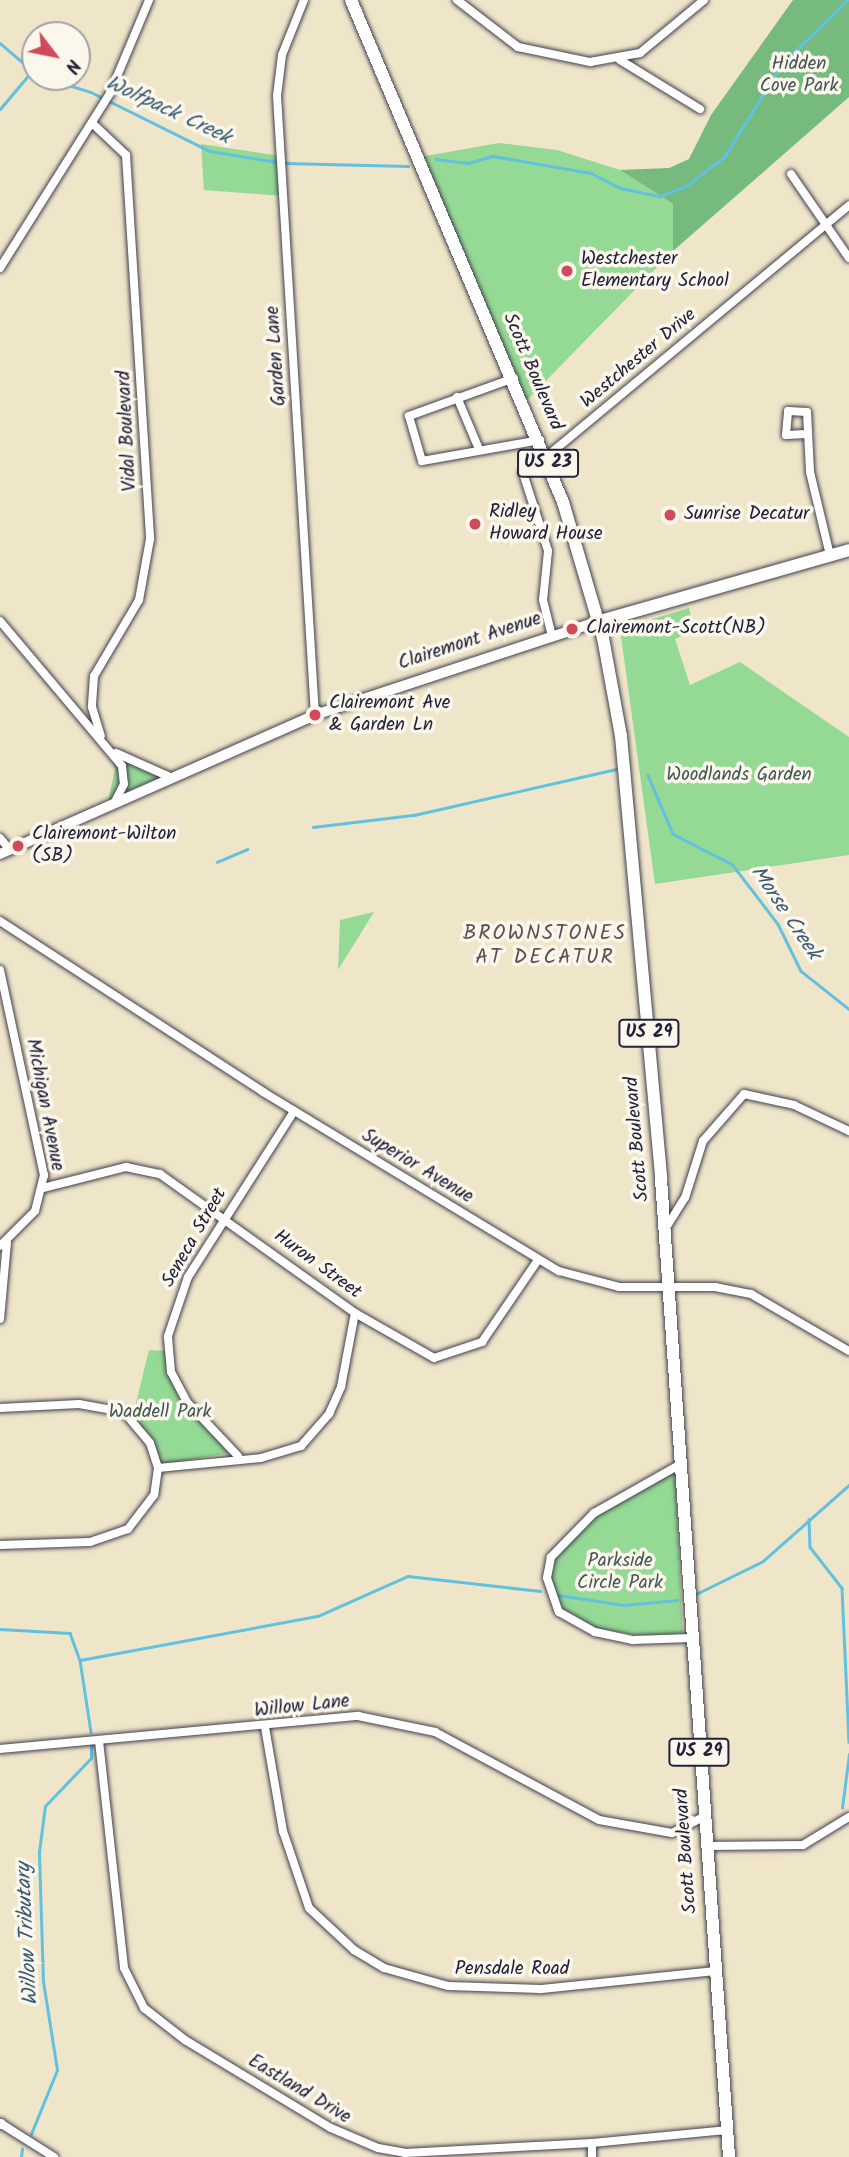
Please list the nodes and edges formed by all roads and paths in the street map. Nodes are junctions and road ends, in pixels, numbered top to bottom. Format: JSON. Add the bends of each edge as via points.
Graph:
{"nodes":[{"id":1,"x":149,"y":0,"type":"edge"},
{"id":2,"x":304,"y":0,"type":"edge"},
{"id":3,"x":351,"y":0,"type":"edge"},
{"id":4,"x":457,"y":0,"type":"edge"},
{"id":5,"x":704,"y":0,"type":"edge"},
{"id":6,"x":621,"y":60,"type":"junction"},
{"id":7,"x":700,"y":109,"type":"dead end"},
{"id":8,"x":92,"y":123,"type":"junction"},
{"id":9,"x":791,"y":174,"type":"dead end"},
{"id":10,"x":849,"y":205,"type":"edge"},
{"id":11,"x":826,"y":224,"type":"junction"},
{"id":12,"x":849,"y":258,"type":"edge"},
{"id":13,"x":0,"y":268,"type":"edge"},
{"id":14,"x":514,"y":378,"type":"junction"},
{"id":15,"x":457,"y":397,"type":"junction"},
{"id":16,"x":806,"y":434,"type":"dead end"},
{"id":17,"x":540,"y":440,"type":"junction"},
{"id":18,"x":479,"y":449,"type":"junction"},
{"id":19,"x":546,"y":457,"type":"junction"},
{"id":20,"x":523,"y":473,"type":"dead end"},
{"id":21,"x":849,"y":550,"type":"edge"},
{"id":22,"x":830,"y":555,"type":"junction"},
{"id":23,"x":0,"y":621,"type":"edge"},
{"id":24,"x":597,"y":622,"type":"junction"},
{"id":25,"x":552,"y":635,"type":"junction"},
{"id":26,"x":315,"y":715,"type":"junction"},
{"id":27,"x":101,"y":736,"type":"junction"},
{"id":28,"x":108,"y":746,"type":"junction"},
{"id":29,"x":170,"y":777,"type":"junction"},
{"id":30,"x":115,"y":802,"type":"junction"},
{"id":31,"x":0,"y":838,"type":"edge"},
{"id":32,"x":5,"y":852,"type":"edge"},
{"id":33,"x":0,"y":921,"type":"edge"},
{"id":34,"x":0,"y":970,"type":"edge"},
{"id":35,"x":294,"y":1111,"type":"junction"},
{"id":36,"x":849,"y":1131,"type":"edge"},
{"id":37,"x":43,"y":1188,"type":"junction"},
{"id":38,"x":224,"y":1217,"type":"junction"},
{"id":39,"x":664,"y":1231,"type":"junction"},
{"id":40,"x":4,"y":1244,"type":"edge"},
{"id":41,"x":538,"y":1260,"type":"junction"},
{"id":42,"x":669,"y":1287,"type":"junction"},
{"id":43,"x":355,"y":1313,"type":"junction"},
{"id":44,"x":0,"y":1319,"type":"edge"},
{"id":45,"x":849,"y":1351,"type":"edge"},
{"id":46,"x":0,"y":1408,"type":"edge"},
{"id":47,"x":238,"y":1456,"type":"junction"},
{"id":48,"x":680,"y":1465,"type":"junction"},
{"id":49,"x":158,"y":1468,"type":"junction"},
{"id":50,"x":0,"y":1545,"type":"edge"},
{"id":51,"x":691,"y":1638,"type":"junction"},
{"id":52,"x":265,"y":1727,"type":"junction"},
{"id":53,"x":99,"y":1741,"type":"junction"},
{"id":54,"x":0,"y":1749,"type":"edge"},
{"id":55,"x":704,"y":1817,"type":"junction"},
{"id":56,"x":849,"y":1817,"type":"edge"},
{"id":57,"x":707,"y":1846,"type":"junction"},
{"id":58,"x":716,"y":1971,"type":"junction"},
{"id":59,"x":0,"y":2124,"type":"edge"},
{"id":60,"x":728,"y":2130,"type":"junction"},
{"id":61,"x":592,"y":2143,"type":"junction"},
{"id":62,"x":54,"y":2157,"type":"edge"},
{"id":63,"x":592,"y":2157,"type":"edge"},
{"id":64,"x":729,"y":2157,"type":"edge"}],
"edges":[{"from":1,"to":8,"type":"street","via":[[110,93]]},
{"from":2,"to":26,"type":"street","name":"Garden Lane","via":[[279,75],[280,163]]},
{"from":3,"to":14,"type":"main road","name":"Scott Boulevard","number":"US 23"},
{"from":4,"to":6,"type":"street","via":[[488,29],[530,52],[577,62]]},
{"from":5,"to":6,"type":"street","via":[[659,42]]},
{"from":6,"to":7,"type":"street"},
{"from":8,"to":13,"type":"street"},
{"from":8,"to":27,"type":"street","name":"Vidal Boulevard","via":[[126,155],[150,539],[139,600],[92,683]]},
{"from":9,"to":11,"type":"street"},
{"from":10,"to":11,"type":"street","name":"Westchester Drive"},
{"from":11,"to":12,"type":"street"},
{"from":11,"to":19,"type":"street","name":"Westchester Drive"},
{"from":14,"to":15,"type":"street"},
{"from":14,"to":17,"type":"main road","name":"Scott Boulevard","number":"US 23"},
{"from":15,"to":18,"type":"street"},
{"from":15,"to":18,"type":"street","via":[[409,416],[422,461]]},
{"from":16,"to":22,"type":"street"},
{"from":17,"to":18,"type":"street"},
{"from":17,"to":19,"type":"main road","name":"Scott Boulevard","number":"US 23"},
{"from":19,"to":24,"type":"main road","name":"Scott Boulevard","number":"US 23"},
{"from":20,"to":25,"type":"street","via":[[548,551],[543,600]]},
{"from":21,"to":22,"type":"main road","name":"Clairemont Avenue"},
{"from":22,"to":24,"type":"main road","name":"Clairemont Avenue"},
{"from":23,"to":27,"type":"street"},
{"from":24,"to":25,"type":"main road","name":"Clairemont Avenue"},
{"from":24,"to":39,"type":"main road","name":"Scott Boulevard","number":"US 29","via":[[621,736],[636,857]]},
{"from":25,"to":26,"type":"main road","name":"Clairemont Avenue"},
{"from":26,"to":29,"type":"main road","name":"Clairemont Avenue"},
{"from":27,"to":28,"type":"street"},
{"from":28,"to":29,"type":"street","via":[[132,764]]},
{"from":28,"to":30,"type":"street","via":[[125,775]]},
{"from":29,"to":30,"type":"main road","name":"Clairemont Avenue"},
{"from":30,"to":32,"type":"main road","name":"Clairemont Avenue"},
{"from":31,"to":32,"type":"street"},
{"from":33,"to":35,"type":"street","name":"Superior Avenue"},
{"from":34,"to":37,"type":"street","name":"Michigan Avenue","via":[[44,1163]]},
{"from":35,"to":38,"type":"street","name":"Seneca Street"},
{"from":35,"to":41,"type":"street","name":"Superior Avenue"},
{"from":36,"to":39,"type":"street","via":[[794,1105],[744,1094],[704,1141],[685,1198]]},
{"from":37,"to":38,"type":"street","name":"Huron Street","via":[[138,1167],[160,1174]]},
{"from":37,"to":40,"type":"street","name":"Michigan Avenue","via":[[31,1217]]},
{"from":38,"to":43,"type":"street","name":"Huron Street"},
{"from":38,"to":47,"type":"street","name":"Seneca Street","via":[[173,1309],[168,1336],[171,1372],[187,1402]]},
{"from":39,"to":42,"type":"main road","name":"Scott Boulevard","number":"US 29"},
{"from":40,"to":44,"type":"street","name":"Michigan Avenue"},
{"from":41,"to":42,"type":"street","name":"Superior Avenue","via":[[590,1283]]},
{"from":41,"to":43,"type":"street","name":"Huron Street","via":[[498,1325],[462,1354],[434,1358],[413,1352]]},
{"from":42,"to":45,"type":"street","name":"Superior Avenue","via":[[751,1294]]},
{"from":42,"to":48,"type":"main road","name":"Scott Boulevard","number":"US 29"},
{"from":43,"to":47,"type":"street","via":[[341,1387],[315,1433],[285,1453]]},
{"from":46,"to":49,"type":"street","via":[[79,1405],[124,1412],[150,1443]]},
{"from":47,"to":49,"type":"street"},
{"from":48,"to":51,"type":"main road","name":"Scott Boulevard","number":"US 29"},
{"from":48,"to":51,"type":"street","via":[[594,1513],[551,1557],[547,1578],[559,1612],[595,1632],[633,1640]]},
{"from":49,"to":50,"type":"street","via":[[154,1494],[128,1529],[90,1542]]},
{"from":51,"to":55,"type":"main road","name":"Scott Boulevard","number":"US 29"},
{"from":52,"to":53,"type":"street","name":"Willow Lane"},
{"from":52,"to":55,"type":"street","name":"Willow Lane","via":[[358,1716],[393,1720],[435,1732],[599,1820],[672,1833]]},
{"from":52,"to":58,"type":"street","name":"Pensdale Road","via":[[283,1831],[309,1908],[354,1950],[384,1968],[448,1986],[530,1989]]},
{"from":53,"to":54,"type":"street","name":"Willow Lane"},
{"from":53,"to":61,"type":"street","name":"Eastland Drive","via":[[124,1968],[158,2021],[362,2145],[405,2153]]},
{"from":55,"to":57,"type":"main road","name":"Scott Boulevard","number":"US 29"},
{"from":56,"to":57,"type":"street","via":[[803,1845]]},
{"from":57,"to":58,"type":"main road","name":"Scott Boulevard","number":"US 29"},
{"from":58,"to":60,"type":"main road","name":"Scott Boulevard","number":"US 29"},
{"from":59,"to":62,"type":"street"},
{"from":60,"to":61,"type":"street","name":"Eastland Drive"},
{"from":60,"to":64,"type":"main road","name":"Scott Boulevard","number":"US 29"},
{"from":61,"to":63,"type":"street"}]}
